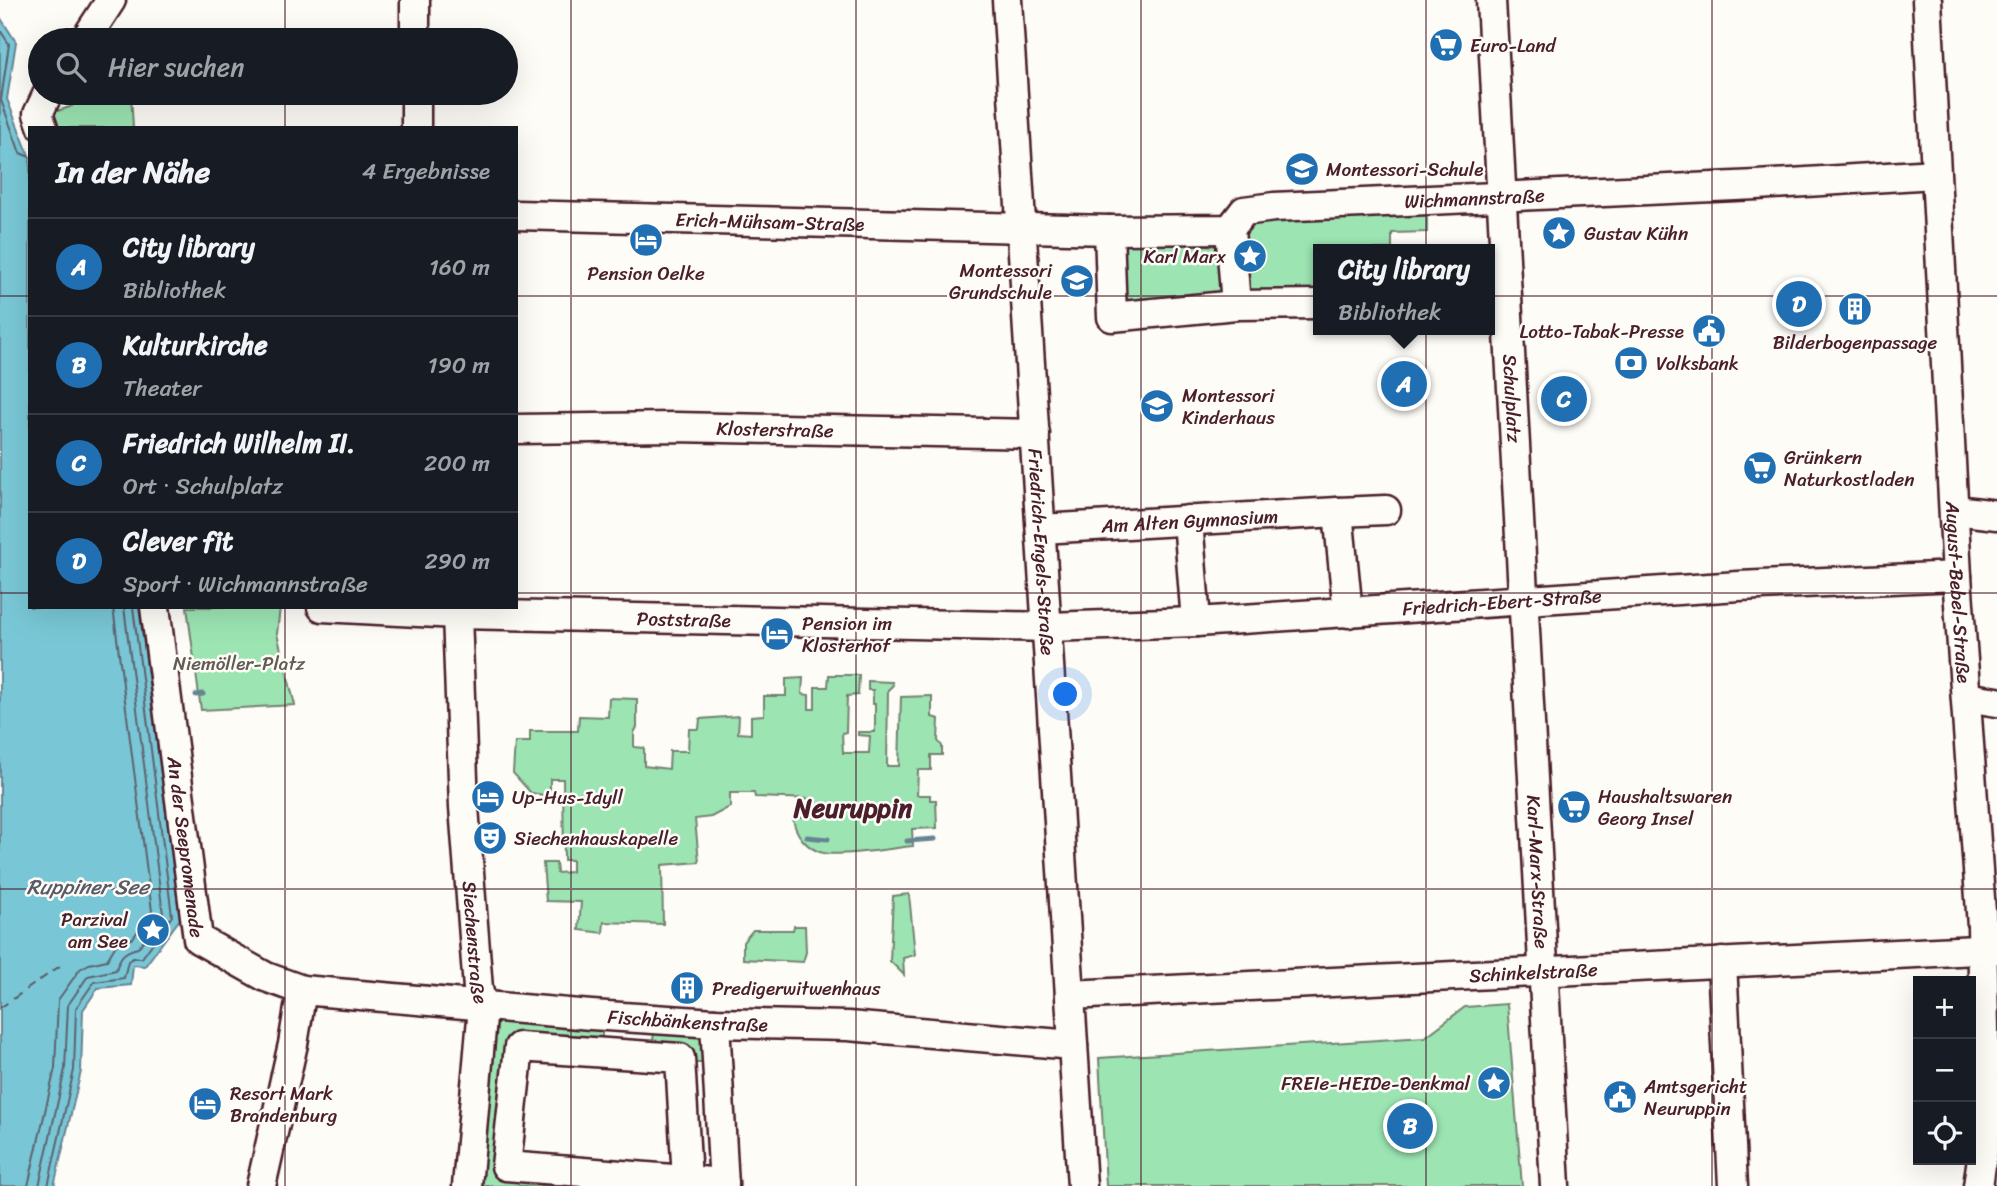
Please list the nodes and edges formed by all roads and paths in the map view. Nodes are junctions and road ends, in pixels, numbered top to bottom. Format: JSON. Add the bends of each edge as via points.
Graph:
{"nodes":[{"id":1,"x":111,"y":0,"type":"edge"},
{"id":2,"x":415,"y":0,"type":"edge"},
{"id":3,"x":1007,"y":0,"type":"edge"},
{"id":4,"x":1491,"y":0,"type":"edge"},
{"id":5,"x":1927,"y":0,"type":"edge"},
{"id":6,"x":93,"y":28,"type":"edge"},
{"id":7,"x":415,"y":28,"type":"edge"},
{"id":8,"x":42,"y":105,"type":"edge"},
{"id":9,"x":416,"y":105,"type":"edge"},
{"id":10,"x":42,"y":126,"type":"edge"},
{"id":11,"x":416,"y":126,"type":"edge"},
{"id":12,"x":1935,"y":174,"type":"junction"},
{"id":13,"x":1502,"y":197,"type":"junction"},
{"id":14,"x":518,"y":215,"type":"edge"},
{"id":15,"x":1022,"y":227,"type":"junction"},
{"id":16,"x":1230,"y":229,"type":"junction"},
{"id":17,"x":1109,"y":230,"type":"junction"},
{"id":18,"x":1313,"y":304,"type":"edge"},
{"id":19,"x":1236,"y":305,"type":"junction"},
{"id":20,"x":518,"y":429,"type":"edge"},
{"id":21,"x":1035,"y":434,"type":"junction"},
{"id":22,"x":1387,"y":510,"type":"dead end"},
{"id":23,"x":1955,"y":510,"type":"junction"},
{"id":24,"x":1338,"y":512,"type":"junction"},
{"id":25,"x":1997,"y":515,"type":"edge"},
{"id":26,"x":1188,"y":520,"type":"junction"},
{"id":27,"x":1041,"y":529,"type":"junction"},
{"id":28,"x":1957,"y":576,"type":"junction"},
{"id":29,"x":1524,"y":600,"type":"junction"},
{"id":30,"x":155,"y":609,"type":"edge"},
{"id":31,"x":382,"y":609,"type":"edge"},
{"id":32,"x":473,"y":612,"type":"edge"},
{"id":33,"x":1348,"y":613,"type":"junction"},
{"id":34,"x":1196,"y":622,"type":"junction"},
{"id":35,"x":1048,"y":628,"type":"junction"},
{"id":36,"x":1966,"y":697,"type":"junction"},
{"id":37,"x":1997,"y":702,"type":"edge"},
{"id":38,"x":1989,"y":949,"type":"edge"},
{"id":39,"x":1722,"y":962,"type":"junction"},
{"id":40,"x":1544,"y":970,"type":"junction"},
{"id":41,"x":302,"y":990,"type":"junction"},
{"id":42,"x":1070,"y":995,"type":"junction"},
{"id":43,"x":483,"y":1007,"type":"junction"},
{"id":44,"x":535,"y":1011,"type":"junction"},
{"id":45,"x":591,"y":1015,"type":"junction"},
{"id":46,"x":678,"y":1020,"type":"junction"},
{"id":47,"x":715,"y":1023,"type":"junction"},
{"id":48,"x":481,"y":1044,"type":"junction"},
{"id":49,"x":1073,"y":1045,"type":"junction"},
{"id":50,"x":532,"y":1048,"type":"junction"},
{"id":51,"x":588,"y":1051,"type":"junction"},
{"id":52,"x":717,"y":1056,"type":"junction"},
{"id":53,"x":680,"y":1066,"type":"junction"},
{"id":54,"x":1992,"y":1131,"type":"edge"},
{"id":55,"x":468,"y":1174,"type":"edge"},
{"id":56,"x":505,"y":1176,"type":"edge"},
{"id":57,"x":687,"y":1180,"type":"junction"},
{"id":58,"x":724,"y":1184,"type":"edge"},
{"id":59,"x":261,"y":1186,"type":"edge"},
{"id":60,"x":1082,"y":1186,"type":"edge"},
{"id":61,"x":1555,"y":1186,"type":"edge"},
{"id":62,"x":1733,"y":1186,"type":"edge"},
{"id":63,"x":1978,"y":1186,"type":"edge"}],
"edges":[{"from":1,"to":6,"type":"street"},
{"from":2,"to":7,"type":"street"},
{"from":3,"to":15,"type":"street","name":"Friedrich-Engels-Straße"},
{"from":4,"to":13,"type":"street"},
{"from":5,"to":12,"type":"street","name":"August-Bebel-Straße"},
{"from":8,"to":10,"type":"street","via":[[38,114]]},
{"from":9,"to":11,"type":"street"},
{"from":12,"to":13,"type":"street","name":"Wichmannstraße"},
{"from":12,"to":23,"type":"street","name":"August-Bebel-Straße"},
{"from":13,"to":16,"type":"street","name":"Wichmannstraße","via":[[1274,207],[1244,211]]},
{"from":13,"to":29,"type":"street","name":"Schulplatz"},
{"from":14,"to":15,"type":"street","name":"Erich-Mühsam-Straße"},
{"from":15,"to":17,"type":"street"},
{"from":15,"to":21,"type":"street","name":"Friedrich-Engels-Straße"},
{"from":16,"to":17,"type":"street"},
{"from":16,"to":19,"type":"street"},
{"from":17,"to":19,"type":"street","via":[[1112,317]]},
{"from":18,"to":19,"type":"street"},
{"from":20,"to":21,"type":"street","name":"Klosterstraße","via":[[675,427]]},
{"from":21,"to":27,"type":"street","name":"Friedrich-Engels-Straße"},
{"from":22,"to":24,"type":"street","name":"Am Alten Gymnasium"},
{"from":23,"to":25,"type":"street"},
{"from":23,"to":28,"type":"street","name":"August-Bebel-Straße"},
{"from":24,"to":26,"type":"street","name":"Am Alten Gymnasium"},
{"from":24,"to":33,"type":"street"},
{"from":26,"to":27,"type":"street","name":"Am Alten Gymnasium"},
{"from":26,"to":34,"type":"street"},
{"from":27,"to":35,"type":"street","name":"Friedrich-Engels-Straße"},
{"from":28,"to":29,"type":"street","name":"Friedrich-Ebert-Straße"},
{"from":28,"to":36,"type":"street","name":"August-Bebel-Straße"},
{"from":29,"to":33,"type":"street","name":"Friedrich-Ebert-Straße"},
{"from":29,"to":40,"type":"street","name":"Karl-Marx-Straße"},
{"from":30,"to":41,"type":"street","name":"An der Seepromenade","via":[[198,939],[266,977]]},
{"from":31,"to":32,"type":"street","name":"Poststraße"},
{"from":32,"to":35,"type":"street","name":"Poststraße"},
{"from":32,"to":43,"type":"street","name":"Siechenstraße","via":[[464,807]]},
{"from":33,"to":34,"type":"street","name":"Friedrich-Ebert-Straße"},
{"from":34,"to":35,"type":"street","name":"Friedrich-Ebert-Straße"},
{"from":35,"to":42,"type":"street","name":"Friedrich-Engels-Straße"},
{"from":36,"to":37,"type":"street"},
{"from":36,"to":38,"type":"street","name":"August-Bebel-Straße"},
{"from":38,"to":39,"type":"street","name":"Schinkelstraße"},
{"from":38,"to":54,"type":"street","name":"August-Bebel-Straße"},
{"from":39,"to":40,"type":"street","name":"Schinkelstraße"},
{"from":39,"to":62,"type":"street"},
{"from":40,"to":42,"type":"street","name":"Schinkelstraße"},
{"from":40,"to":61,"type":"street","name":"Karl-Marx-Straße"},
{"from":41,"to":43,"type":"street","name":"Fischbänkenstraße"},
{"from":41,"to":59,"type":"street"},
{"from":42,"to":49,"type":"street","name":"Friedrich-Engels-Straße"},
{"from":43,"to":44,"type":"street","name":"Fischbänkenstraße"},
{"from":43,"to":48,"type":"street","name":"Siechenstraße"},
{"from":44,"to":45,"type":"street","name":"Fischbänkenstraße"},
{"from":44,"to":50,"type":"street"},
{"from":45,"to":46,"type":"street","name":"Fischbänkenstraße"},
{"from":45,"to":51,"type":"street"},
{"from":46,"to":47,"type":"street","name":"Fischbänkenstraße"},
{"from":46,"to":53,"type":"street"},
{"from":47,"to":49,"type":"street","name":"Fischbänkenstraße","via":[[848,1026]]},
{"from":47,"to":52,"type":"street"},
{"from":48,"to":50,"type":"street"},
{"from":48,"to":55,"type":"street","name":"Siechenstraße"},
{"from":49,"to":60,"type":"street","name":"Friedrich-Engels-Straße"},
{"from":50,"to":51,"type":"street"},
{"from":50,"to":56,"type":"street"},
{"from":51,"to":53,"type":"street"},
{"from":52,"to":53,"type":"street","via":[[697,1055]]},
{"from":52,"to":58,"type":"street"},
{"from":53,"to":57,"type":"street"},
{"from":54,"to":63,"type":"street","name":"August-Bebel-Straße"},
{"from":55,"to":56,"type":"street"},
{"from":56,"to":57,"type":"street"},
{"from":57,"to":58,"type":"street"}]}
